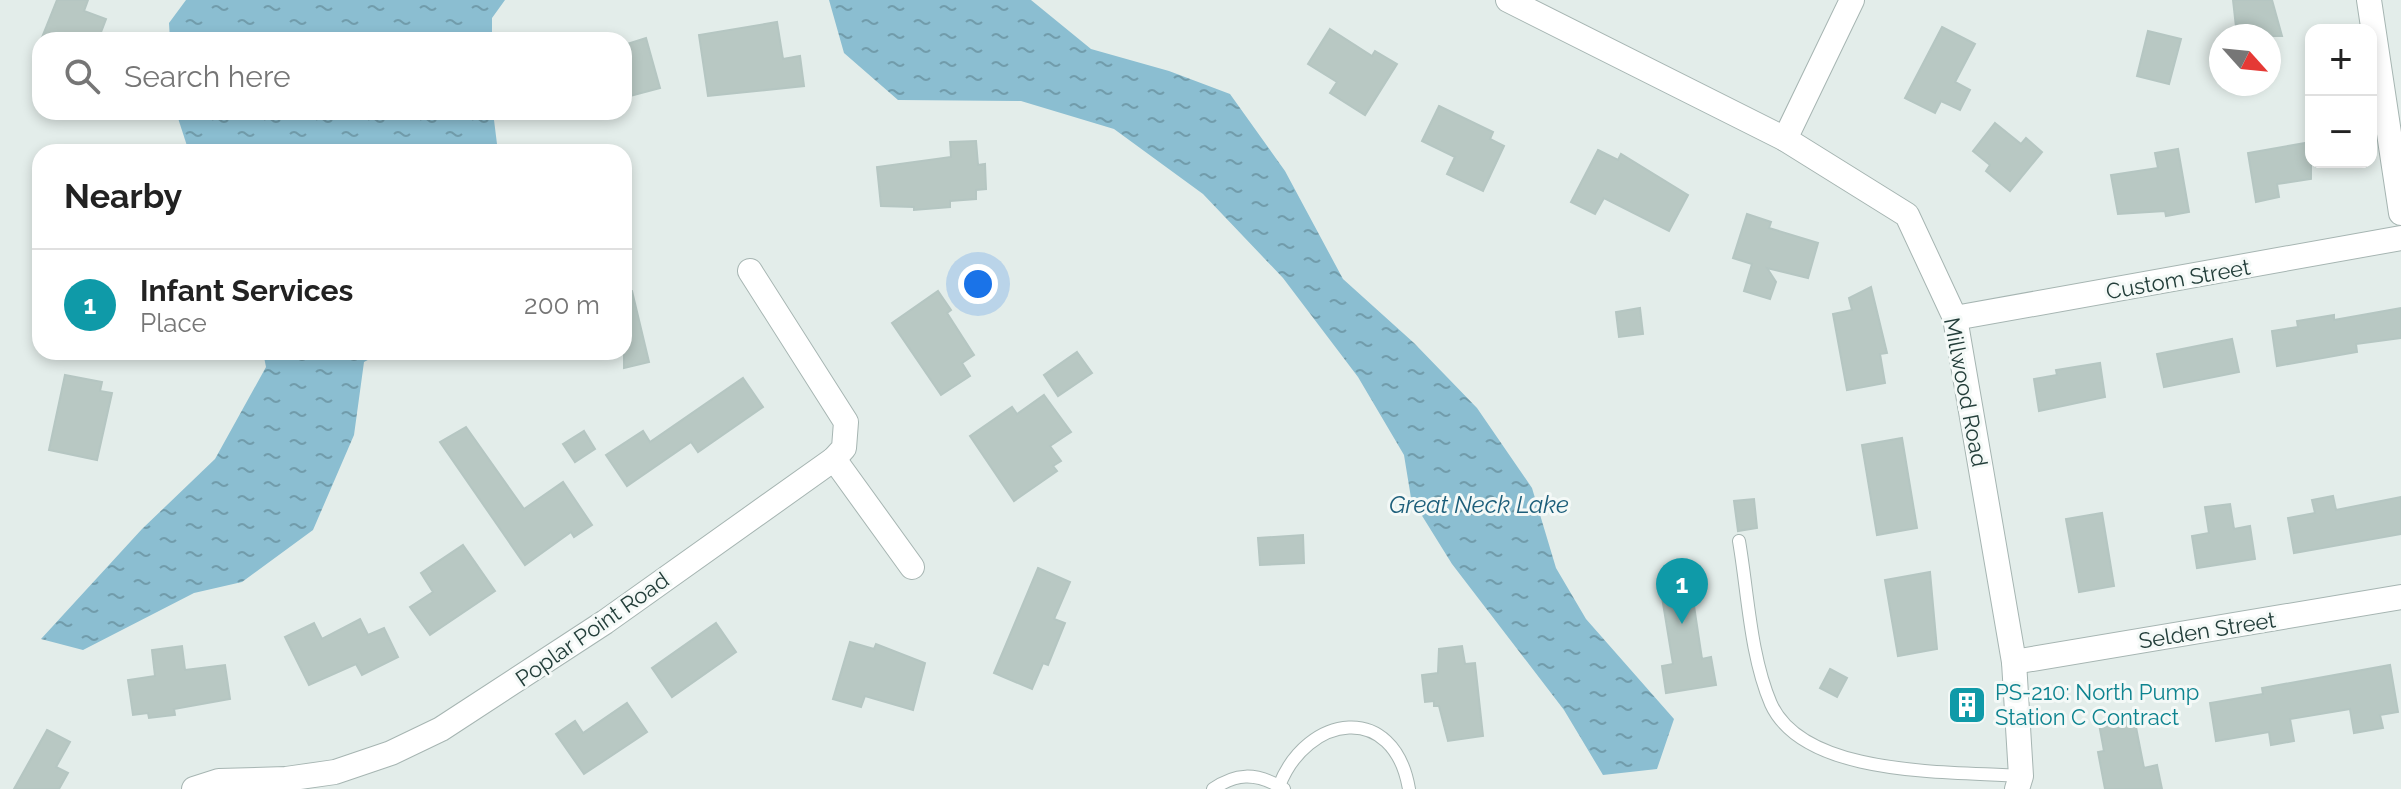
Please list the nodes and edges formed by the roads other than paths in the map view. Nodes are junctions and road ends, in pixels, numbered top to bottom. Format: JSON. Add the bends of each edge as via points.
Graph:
{"nodes":[{"id":1,"x":1508,"y":0,"type":"edge"},
{"id":2,"x":1852,"y":0,"type":"edge"},
{"id":3,"x":2369,"y":0,"type":"edge"},
{"id":4,"x":1785,"y":139,"type":"junction"},
{"id":5,"x":2401,"y":213,"type":"edge"},
{"id":6,"x":2401,"y":238,"type":"edge"},
{"id":7,"x":750,"y":271,"type":"dead end"},
{"id":8,"x":1955,"y":318,"type":"junction"},
{"id":9,"x":834,"y":459,"type":"junction"},
{"id":10,"x":1739,"y":541,"type":"dead end"},
{"id":11,"x":912,"y":567,"type":"dead end"},
{"id":12,"x":2401,"y":597,"type":"edge"},
{"id":13,"x":2014,"y":662,"type":"junction"},
{"id":14,"x":337,"y":780,"type":"edge"},
{"id":15,"x":2019,"y":783,"type":"edge"},
{"id":16,"x":1282,"y":788,"type":"edge"},
{"id":17,"x":194,"y":789,"type":"edge"},
{"id":18,"x":1213,"y":789,"type":"edge"},
{"id":19,"x":1409,"y":789,"type":"edge"}],
"edges":[{"from":1,"to":4,"type":"street","name":"Millwood Road"},
{"from":2,"to":4,"type":"street"},
{"from":3,"to":5,"type":"street"},
{"from":4,"to":8,"type":"street","name":"Millwood Road","via":[[1907,215]]},
{"from":6,"to":8,"type":"street","name":"Custom Street"},
{"from":7,"to":9,"type":"street","via":[[846,422],[844,448]]},
{"from":8,"to":13,"type":"street","name":"Millwood Road"},
{"from":9,"to":11,"type":"street"},
{"from":9,"to":14,"type":"street","name":"Poplar Point Road","via":[[470,712]]},
{"from":10,"to":15,"type":"lane","via":[[1762,677],[1772,706],[1786,725],[1838,755],[1872,764]]},
{"from":12,"to":13,"type":"street","name":"Selden Street"},
{"from":13,"to":15,"type":"street","name":"Millwood Road"},
{"from":14,"to":17,"type":"street","name":"Poplar Point Road","via":[[219,781]]},
{"from":16,"to":18,"type":"lane","via":[[1250,775]]},
{"from":16,"to":19,"type":"lane","via":[[1286,768],[1299,750],[1351,725],[1386,739],[1398,755]]}]}
